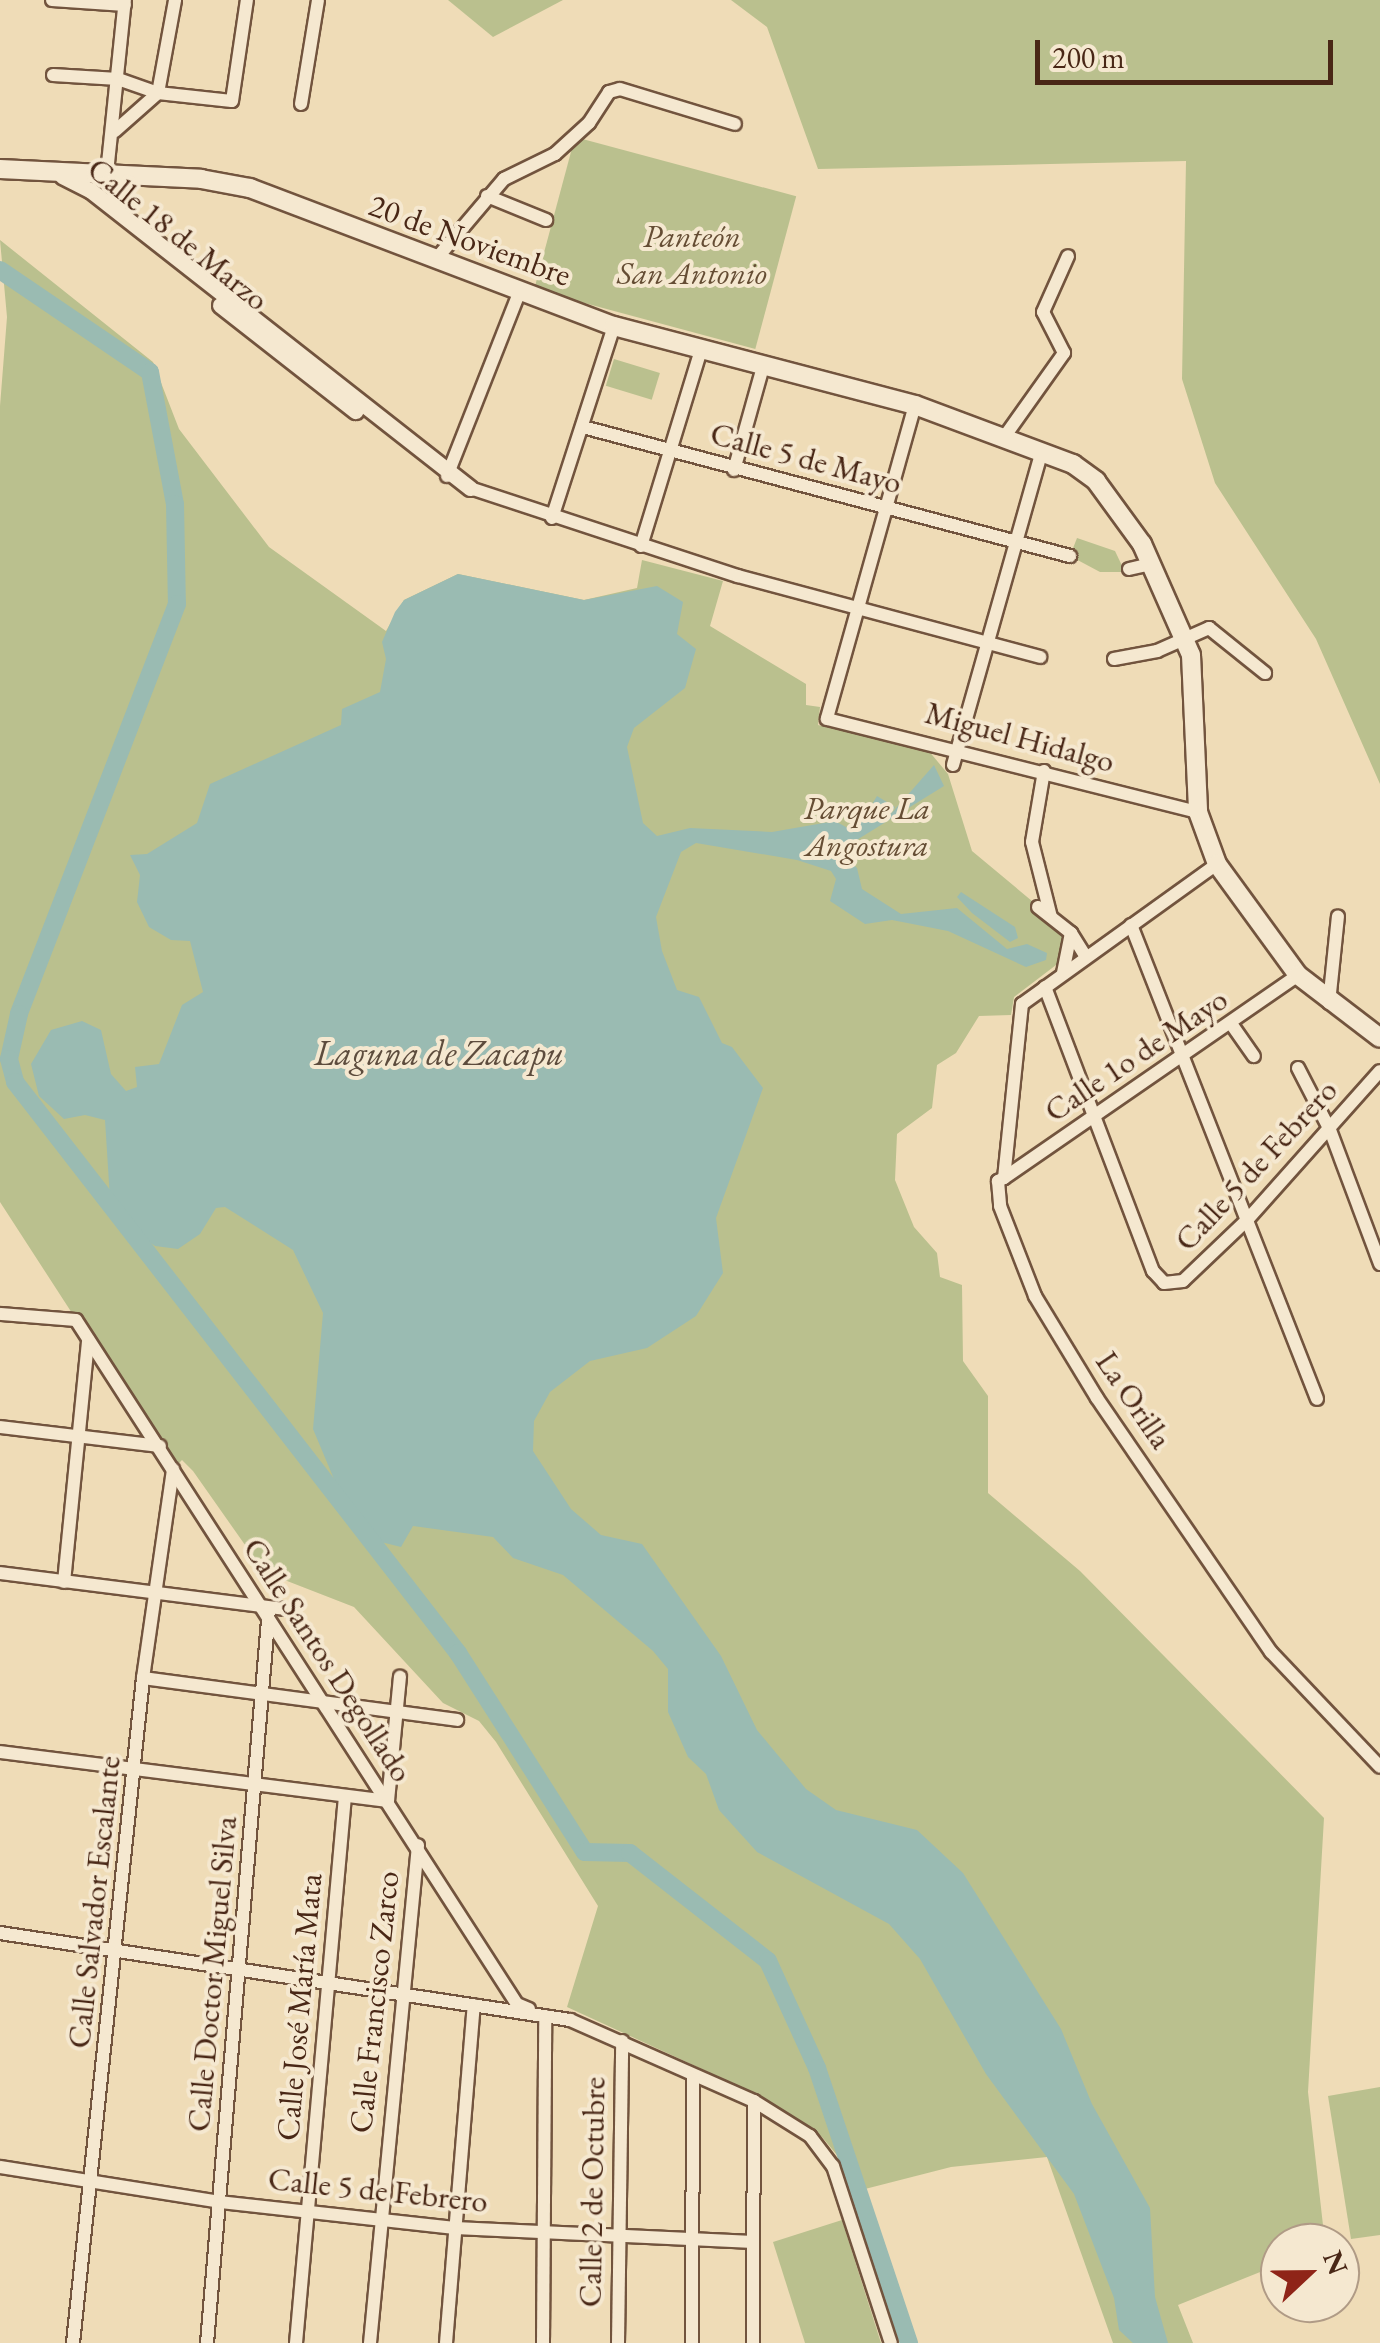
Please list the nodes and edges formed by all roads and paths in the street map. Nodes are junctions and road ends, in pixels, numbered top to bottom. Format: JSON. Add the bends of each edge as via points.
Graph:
{"nodes":[{"id":1,"x":52,"y":0,"type":"edge"},
{"id":2,"x":176,"y":0,"type":"edge"},
{"id":3,"x":247,"y":0,"type":"edge"},
{"id":4,"x":318,"y":0,"type":"edge"},
{"id":5,"x":125,"y":2,"type":"edge"},
{"id":6,"x":53,"y":76,"type":"dead end"},
{"id":7,"x":118,"y":79,"type":"junction"},
{"id":8,"x":158,"y":93,"type":"junction"},
{"id":9,"x":301,"y":104,"type":"dead end"},
{"id":10,"x":735,"y":124,"type":"dead end"},
{"id":11,"x":113,"y":134,"type":"junction"},
{"id":12,"x":0,"y":169,"type":"edge"},
{"id":13,"x":102,"y":173,"type":"junction"},
{"id":14,"x":62,"y":176,"type":"junction"},
{"id":15,"x":486,"y":196,"type":"junction"},
{"id":16,"x":546,"y":220,"type":"dead end"},
{"id":17,"x":1068,"y":256,"type":"dead end"},
{"id":18,"x":437,"y":258,"type":"junction"},
{"id":19,"x":520,"y":292,"type":"junction"},
{"id":20,"x":614,"y":326,"type":"junction"},
{"id":21,"x":701,"y":350,"type":"junction"},
{"id":22,"x":763,"y":368,"type":"junction"},
{"id":23,"x":915,"y":406,"type":"junction"},
{"id":24,"x":583,"y":426,"type":"junction"},
{"id":25,"x":1005,"y":436,"type":"junction"},
{"id":26,"x":673,"y":450,"type":"junction"},
{"id":27,"x":1042,"y":450,"type":"junction"},
{"id":28,"x":734,"y":470,"type":"junction"},
{"id":29,"x":448,"y":473,"type":"junction"},
{"id":30,"x":470,"y":488,"type":"joint"},
{"id":31,"x":887,"y":509,"type":"junction"},
{"id":32,"x":552,"y":518,"type":"junction"},
{"id":33,"x":1015,"y":543,"type":"junction"},
{"id":34,"x":641,"y":546,"type":"junction"},
{"id":35,"x":1070,"y":556,"type":"dead end"},
{"id":36,"x":1150,"y":564,"type":"junction"},
{"id":37,"x":1129,"y":570,"type":"dead end"},
{"id":38,"x":856,"y":610,"type":"junction"},
{"id":39,"x":1186,"y":640,"type":"junction"},
{"id":40,"x":985,"y":644,"type":"junction"},
{"id":41,"x":1040,"y":656,"type":"dead end"},
{"id":42,"x":1114,"y":658,"type":"dead end"},
{"id":43,"x":1265,"y":674,"type":"dead end"},
{"id":44,"x":952,"y":757,"type":"junction"},
{"id":45,"x":1044,"y":771,"type":"junction"},
{"id":46,"x":1198,"y":812,"type":"junction"},
{"id":47,"x":1217,"y":864,"type":"junction"},
{"id":48,"x":1038,"y":907,"type":"dead end"},
{"id":49,"x":1338,"y":916,"type":"dead end"},
{"id":50,"x":1051,"y":917,"type":"junction"},
{"id":51,"x":1131,"y":926,"type":"junction"},
{"id":52,"x":1072,"y":934,"type":"junction"},
{"id":53,"x":1086,"y":957,"type":"junction"},
{"id":54,"x":1063,"y":973,"type":"junction"},
{"id":55,"x":1298,"y":975,"type":"junction"},
{"id":56,"x":1045,"y":987,"type":"junction"},
{"id":57,"x":1330,"y":1004,"type":"junction"},
{"id":58,"x":1232,"y":1025,"type":"junction"},
{"id":59,"x":1380,"y":1038,"type":"edge"},
{"id":60,"x":1182,"y":1056,"type":"junction"},
{"id":61,"x":1254,"y":1056,"type":"dead end"},
{"id":62,"x":1298,"y":1068,"type":"dead end"},
{"id":63,"x":1380,"y":1071,"type":"edge"},
{"id":64,"x":1097,"y":1116,"type":"junction"},
{"id":65,"x":1330,"y":1130,"type":"junction"},
{"id":66,"x":1004,"y":1178,"type":"junction"},
{"id":67,"x":1248,"y":1220,"type":"junction"},
{"id":68,"x":1380,"y":1264,"type":"edge"},
{"id":69,"x":0,"y":1314,"type":"edge"},
{"id":70,"x":88,"y":1340,"type":"junction"},
{"id":71,"x":1317,"y":1399,"type":"dead end"},
{"id":72,"x":0,"y":1427,"type":"edge"},
{"id":73,"x":79,"y":1436,"type":"junction"},
{"id":74,"x":160,"y":1446,"type":"junction"},
{"id":75,"x":173,"y":1469,"type":"junction"},
{"id":76,"x":0,"y":1573,"type":"edge"},
{"id":77,"x":64,"y":1582,"type":"junction"},
{"id":78,"x":158,"y":1593,"type":"junction"},
{"id":79,"x":264,"y":1607,"type":"junction"},
{"id":80,"x":284,"y":1608,"type":"dead end"},
{"id":81,"x":400,"y":1676,"type":"dead end"},
{"id":82,"x":144,"y":1678,"type":"junction"},
{"id":83,"x":262,"y":1692,"type":"junction"},
{"id":84,"x":328,"y":1703,"type":"junction"},
{"id":85,"x":397,"y":1712,"type":"junction"},
{"id":86,"x":457,"y":1720,"type":"dead end"},
{"id":87,"x":0,"y":1752,"type":"edge"},
{"id":88,"x":1380,"y":1767,"type":"edge"},
{"id":89,"x":138,"y":1769,"type":"junction"},
{"id":90,"x":254,"y":1784,"type":"junction"},
{"id":91,"x":345,"y":1796,"type":"junction"},
{"id":92,"x":388,"y":1801,"type":"junction"},
{"id":93,"x":418,"y":1845,"type":"junction"},
{"id":94,"x":0,"y":1933,"type":"edge"},
{"id":95,"x":117,"y":1952,"type":"junction"},
{"id":96,"x":242,"y":1968,"type":"junction"},
{"id":97,"x":330,"y":1984,"type":"junction"},
{"id":98,"x":399,"y":1994,"type":"junction"},
{"id":99,"x":474,"y":2005,"type":"junction"},
{"id":100,"x":512,"y":2007,"type":"junction"},
{"id":101,"x":546,"y":2016,"type":"junction"},
{"id":102,"x":622,"y":2041,"type":"junction"},
{"id":103,"x":693,"y":2077,"type":"junction"},
{"id":104,"x":754,"y":2100,"type":"junction"},
{"id":105,"x":0,"y":2167,"type":"edge"},
{"id":106,"x":90,"y":2180,"type":"junction"},
{"id":107,"x":220,"y":2202,"type":"junction"},
{"id":108,"x":308,"y":2212,"type":"junction"},
{"id":109,"x":382,"y":2220,"type":"junction"},
{"id":110,"x":456,"y":2228,"type":"junction"},
{"id":111,"x":542,"y":2232,"type":"junction"},
{"id":112,"x":617,"y":2236,"type":"junction"},
{"id":113,"x":692,"y":2240,"type":"junction"},
{"id":114,"x":753,"y":2242,"type":"junction"},
{"id":115,"x":73,"y":2343,"type":"edge"},
{"id":116,"x":207,"y":2343,"type":"edge"},
{"id":117,"x":296,"y":2343,"type":"edge"},
{"id":118,"x":370,"y":2343,"type":"edge"},
{"id":119,"x":446,"y":2343,"type":"edge"},
{"id":120,"x":542,"y":2343,"type":"edge"},
{"id":121,"x":618,"y":2343,"type":"edge"},
{"id":122,"x":692,"y":2343,"type":"edge"},
{"id":123,"x":753,"y":2343,"type":"edge"},
{"id":124,"x":891,"y":2343,"type":"edge"}],
"edges":[{"from":1,"to":5,"type":"street"},
{"from":2,"to":8,"type":"street"},
{"from":3,"to":8,"type":"street","via":[[232,101]]},
{"from":4,"to":9,"type":"street"},
{"from":5,"to":7,"type":"street"},
{"from":6,"to":7,"type":"street"},
{"from":7,"to":8,"type":"street"},
{"from":7,"to":11,"type":"street"},
{"from":7,"to":13,"type":"street"},
{"from":8,"to":11,"type":"street"},
{"from":10,"to":15,"type":"street","via":[[620,89],[608,92],[589,123],[555,154],[504,178]]},
{"from":11,"to":13,"type":"street"},
{"from":12,"to":14,"type":"main road","name":"20 de Noviembre"},
{"from":13,"to":14,"type":"main road","name":"20 de Noviembre"},
{"from":13,"to":18,"type":"main road","name":"20 de Noviembre","via":[[250,188]]},
{"from":14,"to":29,"type":"street","name":"Calle 18 de Marzo","via":[[90,190]]},
{"from":15,"to":16,"type":"street"},
{"from":15,"to":18,"type":"street"},
{"from":17,"to":25,"type":"street","via":[[1044,312],[1064,352]]},
{"from":18,"to":19,"type":"main road","name":"20 de Noviembre"},
{"from":19,"to":20,"type":"main road","name":"20 de Noviembre"},
{"from":19,"to":29,"type":"street"},
{"from":20,"to":21,"type":"main road","name":"20 de Noviembre"},
{"from":20,"to":24,"type":"street"},
{"from":21,"to":22,"type":"main road","name":"20 de Noviembre"},
{"from":21,"to":26,"type":"street"},
{"from":22,"to":23,"type":"main road","name":"20 de Noviembre"},
{"from":22,"to":28,"type":"street"},
{"from":23,"to":25,"type":"main road","name":"20 de Noviembre"},
{"from":23,"to":31,"type":"street"},
{"from":24,"to":26,"type":"street","name":"Calle 5 de Mayo"},
{"from":24,"to":32,"type":"street"},
{"from":25,"to":27,"type":"main road","name":"20 de Noviembre"},
{"from":26,"to":28,"type":"street","name":"Calle 5 de Mayo"},
{"from":26,"to":34,"type":"street"},
{"from":27,"to":33,"type":"street"},
{"from":27,"to":36,"type":"main road","name":"20 de Noviembre","via":[[1096,481]]},
{"from":28,"to":31,"type":"street","name":"Calle 5 de Mayo"},
{"from":29,"to":30,"type":"street","name":"Calle 18 de Marzo"},
{"from":30,"to":32,"type":"street","name":"Calle 18 de Marzo"},
{"from":31,"to":33,"type":"street","name":"Calle 5 de Mayo"},
{"from":31,"to":38,"type":"street"},
{"from":32,"to":34,"type":"street","name":"Calle 18 de Marzo"},
{"from":33,"to":35,"type":"street","name":"Calle 5 de Mayo"},
{"from":33,"to":40,"type":"street"},
{"from":34,"to":38,"type":"street","name":"Calle 18 de Marzo"},
{"from":36,"to":37,"type":"street"},
{"from":36,"to":39,"type":"main road","name":"20 de Noviembre"},
{"from":38,"to":40,"type":"street","name":"Calle 18 de Marzo"},
{"from":38,"to":44,"type":"street","name":"Miguel Hidalgo","via":[[827,719]]},
{"from":39,"to":42,"type":"street"},
{"from":39,"to":43,"type":"street","via":[[1209,628]]},
{"from":39,"to":46,"type":"main road","name":"20 de Noviembre","via":[[1196,693]]},
{"from":40,"to":41,"type":"street","name":"Calle 18 de Marzo"},
{"from":40,"to":44,"type":"street"},
{"from":44,"to":45,"type":"street","name":"Miguel Hidalgo"},
{"from":45,"to":46,"type":"street","name":"Miguel Hidalgo"},
{"from":45,"to":50,"type":"street","via":[[1032,842]]},
{"from":46,"to":47,"type":"main road","name":"20 de Noviembre"},
{"from":47,"to":51,"type":"street"},
{"from":47,"to":55,"type":"main road","name":"20 de Noviembre"},
{"from":48,"to":50,"type":"street"},
{"from":49,"to":57,"type":"street"},
{"from":50,"to":52,"type":"street"},
{"from":51,"to":53,"type":"street"},
{"from":51,"to":60,"type":"street"},
{"from":52,"to":53,"type":"street"},
{"from":52,"to":54,"type":"street"},
{"from":53,"to":54,"type":"street"},
{"from":54,"to":56,"type":"street"},
{"from":55,"to":57,"type":"main road","name":"20 de Noviembre"},
{"from":55,"to":58,"type":"street","name":"Calle 1o de Mayo"},
{"from":56,"to":64,"type":"street"},
{"from":56,"to":66,"type":"street","name":"La Orilla","via":[[1022,1004]]},
{"from":57,"to":59,"type":"main road","name":"20 de Noviembre"},
{"from":58,"to":60,"type":"street","name":"Calle 1o de Mayo"},
{"from":58,"to":61,"type":"street"},
{"from":60,"to":64,"type":"street","name":"Calle 1o de Mayo"},
{"from":60,"to":67,"type":"street"},
{"from":62,"to":65,"type":"street"},
{"from":63,"to":65,"type":"street","name":"Calle 5 de Febrero"},
{"from":64,"to":66,"type":"street","name":"Calle 1o de Mayo"},
{"from":64,"to":67,"type":"street","name":"Calle 5 de Febrero","via":[[1153,1272],[1164,1284],[1183,1282]]},
{"from":65,"to":67,"type":"street","name":"Calle 5 de Febrero"},
{"from":65,"to":68,"type":"street"},
{"from":66,"to":88,"type":"street","name":"La Orilla","via":[[998,1182],[1000,1206],[1036,1296],[1098,1398],[1271,1652]]},
{"from":67,"to":71,"type":"street"},
{"from":69,"to":70,"type":"street","name":"Calle Santos Degollado","via":[[76,1320]]},
{"from":70,"to":73,"type":"street"},
{"from":70,"to":74,"type":"street","name":"Calle Santos Degollado"},
{"from":72,"to":73,"type":"street"},
{"from":73,"to":74,"type":"street"},
{"from":73,"to":77,"type":"street"},
{"from":74,"to":75,"type":"street","name":"Calle Santos Degollado"},
{"from":75,"to":78,"type":"street","name":"Calle Salvador Escalante"},
{"from":75,"to":79,"type":"street","name":"Calle Santos Degollado"},
{"from":76,"to":77,"type":"street"},
{"from":77,"to":78,"type":"street"},
{"from":78,"to":79,"type":"street"},
{"from":78,"to":82,"type":"street","name":"Calle Salvador Escalante"},
{"from":79,"to":80,"type":"street"},
{"from":79,"to":83,"type":"street","name":"Calle Doctor Miguel Silva"},
{"from":79,"to":84,"type":"street","name":"Calle Santos Degollado"},
{"from":81,"to":85,"type":"street"},
{"from":82,"to":83,"type":"street"},
{"from":82,"to":89,"type":"street","name":"Calle Salvador Escalante"},
{"from":83,"to":84,"type":"street"},
{"from":83,"to":90,"type":"street","name":"Calle Doctor Miguel Silva"},
{"from":84,"to":85,"type":"street"},
{"from":84,"to":92,"type":"street","name":"Calle Santos Degollado"},
{"from":85,"to":86,"type":"street"},
{"from":85,"to":92,"type":"street"},
{"from":87,"to":89,"type":"street"},
{"from":89,"to":90,"type":"street"},
{"from":89,"to":95,"type":"street","name":"Calle Salvador Escalante"},
{"from":90,"to":91,"type":"street"},
{"from":90,"to":96,"type":"street","name":"Calle Doctor Miguel Silva"},
{"from":91,"to":92,"type":"street"},
{"from":91,"to":97,"type":"street","name":"Calle José María Mata"},
{"from":92,"to":93,"type":"street","name":"Calle Santos Degollado"},
{"from":93,"to":98,"type":"street","name":"Calle Francisco Zarco"},
{"from":93,"to":100,"type":"street","name":"Calle Santos Degollado"},
{"from":94,"to":95,"type":"street"},
{"from":95,"to":96,"type":"street"},
{"from":95,"to":106,"type":"street","name":"Calle Salvador Escalante"},
{"from":96,"to":97,"type":"street"},
{"from":96,"to":107,"type":"street","name":"Calle Doctor Miguel Silva"},
{"from":97,"to":98,"type":"street"},
{"from":97,"to":108,"type":"street","name":"Calle José María Mata"},
{"from":98,"to":99,"type":"street"},
{"from":98,"to":109,"type":"street","name":"Calle Francisco Zarco"},
{"from":99,"to":100,"type":"street"},
{"from":99,"to":110,"type":"street"},
{"from":100,"to":101,"type":"street"},
{"from":101,"to":102,"type":"street"},
{"from":101,"to":111,"type":"street"},
{"from":102,"to":103,"type":"street"},
{"from":102,"to":112,"type":"street","name":"Calle 2 de Octubre"},
{"from":103,"to":104,"type":"street"},
{"from":103,"to":113,"type":"street"},
{"from":104,"to":114,"type":"street"},
{"from":104,"to":124,"type":"street","via":[[800,2128],[833,2166]]},
{"from":105,"to":106,"type":"street","name":"Calle 5 de Febrero"},
{"from":106,"to":107,"type":"street","name":"Calle 5 de Febrero"},
{"from":106,"to":115,"type":"street","name":"Calle Salvador Escalante"},
{"from":107,"to":108,"type":"street","name":"Calle 5 de Febrero"},
{"from":107,"to":116,"type":"street","name":"Calle Doctor Miguel Silva"},
{"from":108,"to":109,"type":"street","name":"Calle 5 de Febrero"},
{"from":108,"to":117,"type":"street","name":"Calle José María Mata"},
{"from":109,"to":110,"type":"street","name":"Calle 5 de Febrero"},
{"from":109,"to":118,"type":"street","name":"Calle Francisco Zarco"},
{"from":110,"to":111,"type":"street","name":"Calle 5 de Febrero"},
{"from":110,"to":119,"type":"street"},
{"from":111,"to":112,"type":"street","name":"Calle 5 de Febrero"},
{"from":111,"to":120,"type":"street"},
{"from":112,"to":113,"type":"street","name":"Calle 5 de Febrero"},
{"from":112,"to":121,"type":"street","name":"Calle 2 de Octubre"},
{"from":113,"to":114,"type":"street","name":"Calle 5 de Febrero"},
{"from":113,"to":122,"type":"street"},
{"from":114,"to":123,"type":"street"}]}
